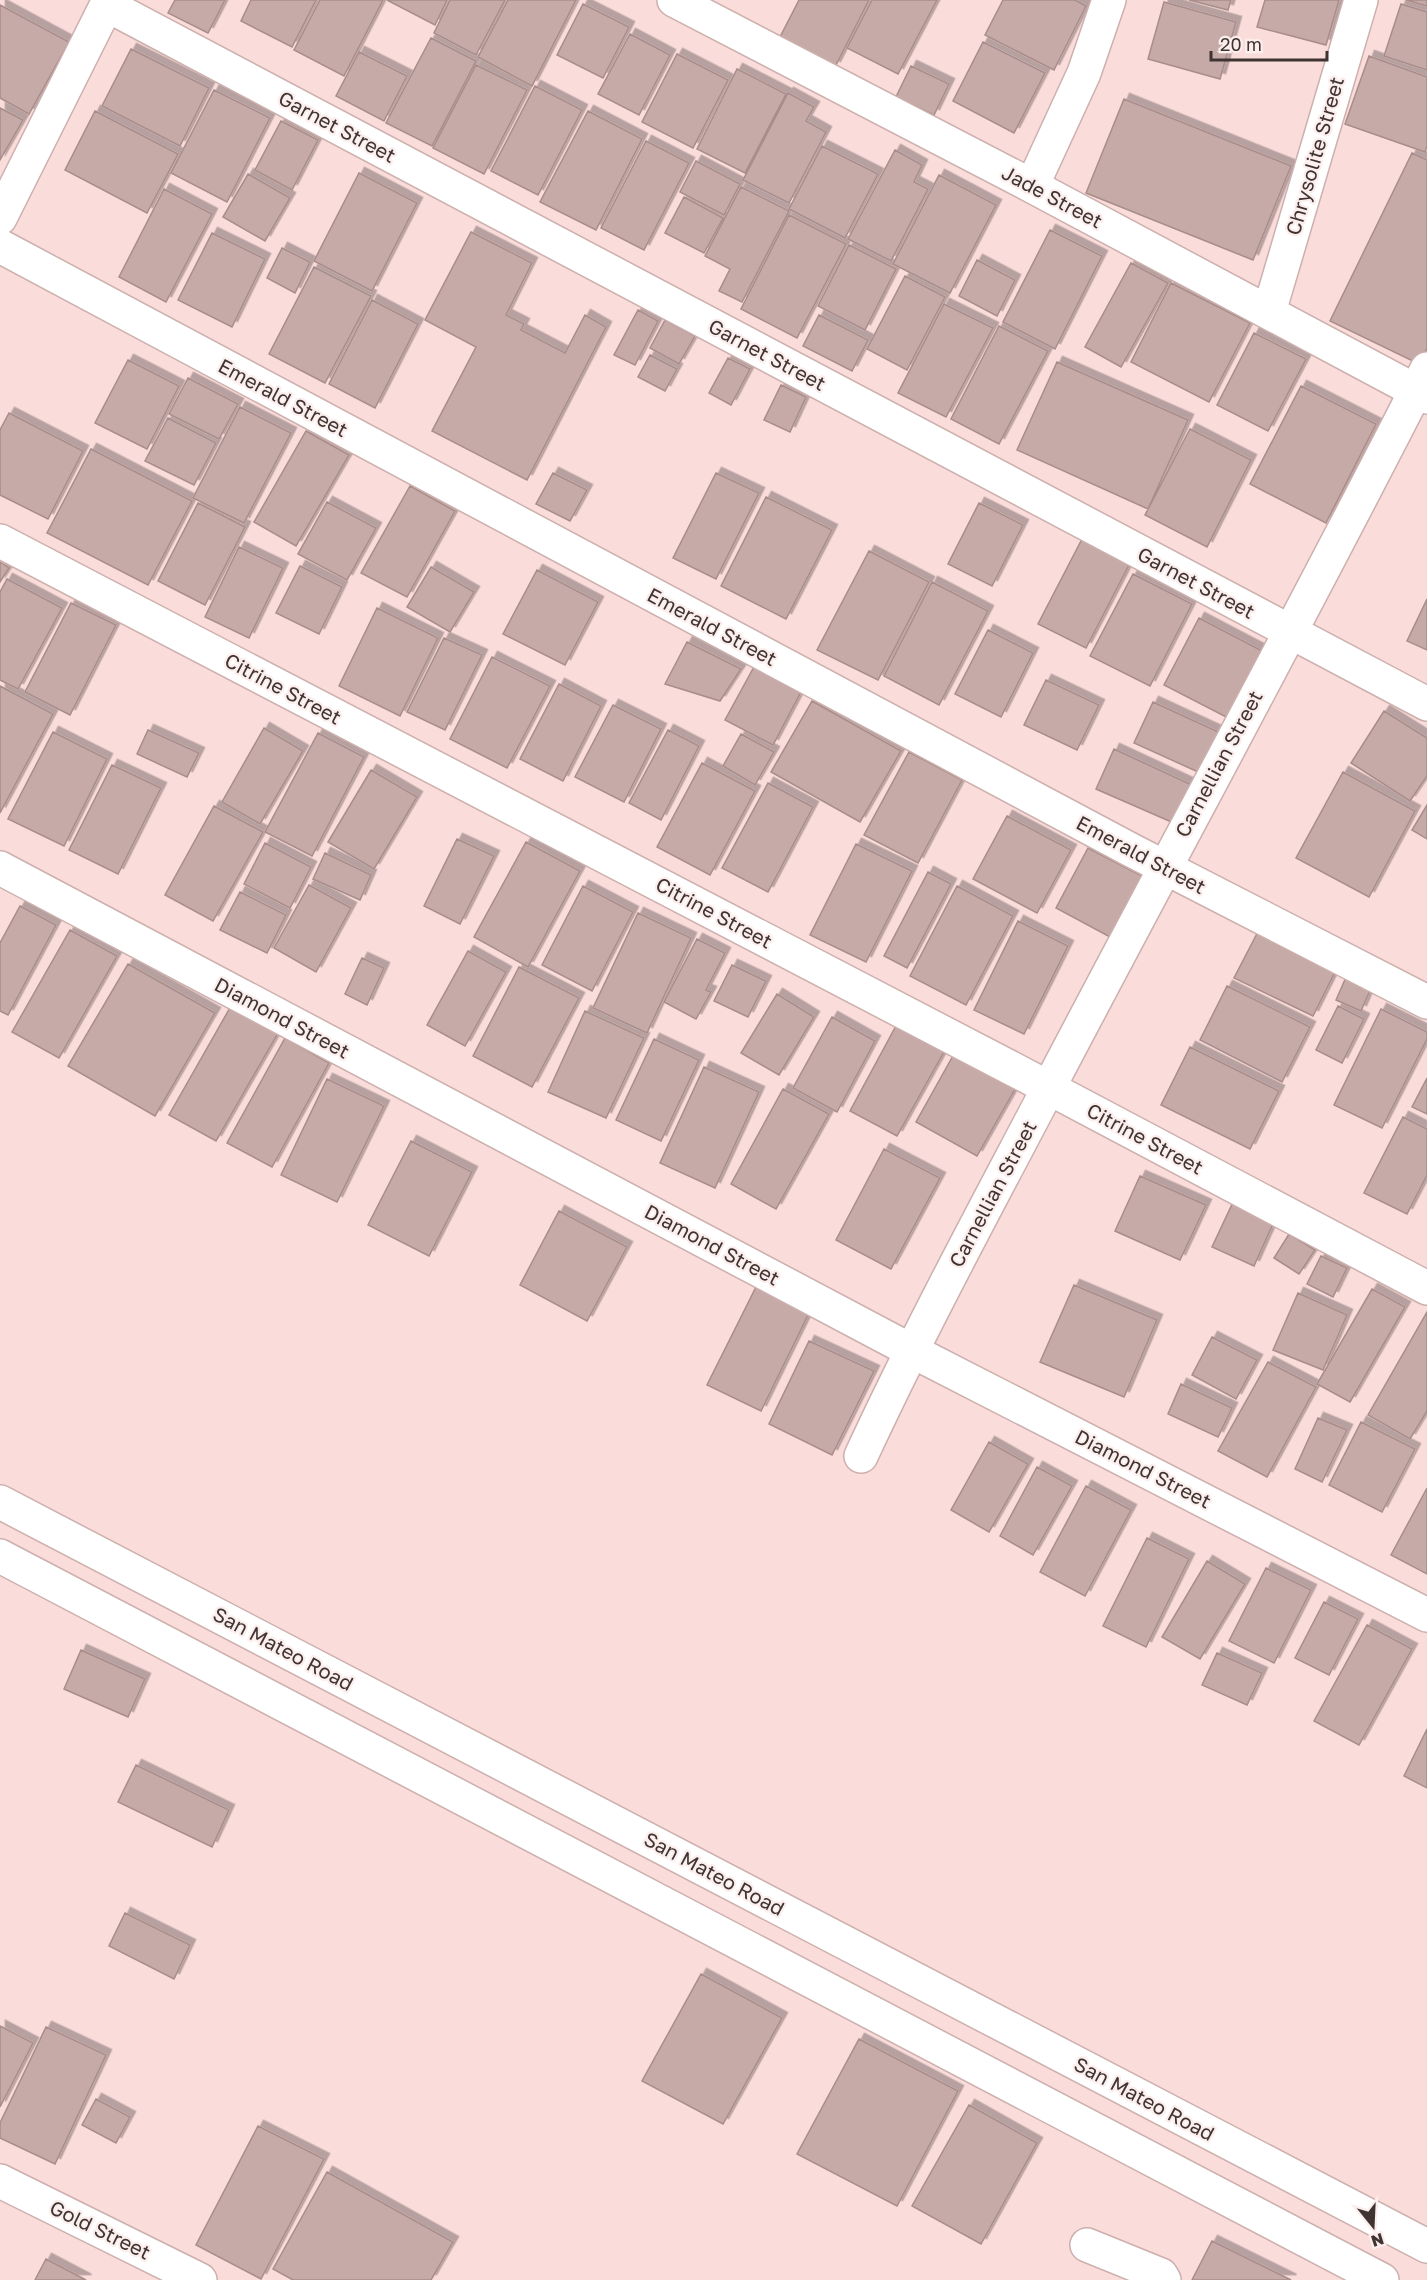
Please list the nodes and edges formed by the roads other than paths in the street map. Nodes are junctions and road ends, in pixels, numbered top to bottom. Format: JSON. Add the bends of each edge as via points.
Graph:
{"nodes":[{"id":1,"x":674,"y":0,"type":"edge"},
{"id":2,"x":1109,"y":0,"type":"edge"},
{"id":3,"x":1360,"y":0,"type":"edge"},
{"id":4,"x":108,"y":2,"type":"edge"},
{"id":5,"x":1032,"y":186,"type":"junction"},
{"id":6,"x":0,"y":218,"type":"edge"},
{"id":7,"x":0,"y":246,"type":"edge"},
{"id":8,"x":1269,"y":312,"type":"junction"},
{"id":9,"x":1423,"y":386,"type":"edge"},
{"id":10,"x":0,"y":541,"type":"edge"},
{"id":11,"x":1290,"y":633,"type":"junction"},
{"id":12,"x":1427,"y":704,"type":"edge"},
{"id":13,"x":1164,"y":867,"type":"junction"},
{"id":14,"x":0,"y":868,"type":"edge"},
{"id":15,"x":1427,"y":1002,"type":"edge"},
{"id":16,"x":1049,"y":1088,"type":"junction"},
{"id":17,"x":1427,"y":1288,"type":"edge"},
{"id":18,"x":910,"y":1350,"type":"junction"},
{"id":19,"x":861,"y":1456,"type":"dead end"},
{"id":20,"x":0,"y":1502,"type":"edge"},
{"id":21,"x":0,"y":1556,"type":"edge"},
{"id":22,"x":1427,"y":1615,"type":"edge"},
{"id":23,"x":4,"y":2192,"type":"edge"},
{"id":24,"x":1088,"y":2245,"type":"dead end"},
{"id":25,"x":1427,"y":2246,"type":"edge"},
{"id":26,"x":200,"y":2280,"type":"edge"},
{"id":27,"x":1164,"y":2280,"type":"edge"},
{"id":28,"x":1382,"y":2280,"type":"edge"}],
"edges":[{"from":1,"to":5,"type":"street","name":"Jade Street"},
{"from":2,"to":5,"type":"street","via":[[1084,73]]},
{"from":3,"to":8,"type":"street","name":"Chrysolite Street"},
{"from":4,"to":6,"type":"street"},
{"from":4,"to":11,"type":"street","name":"Garnet Street"},
{"from":5,"to":8,"type":"street","name":"Jade Street"},
{"from":7,"to":13,"type":"street","name":"Emerald Street"},
{"from":8,"to":9,"type":"street","name":"Jade Street"},
{"from":9,"to":11,"type":"street","name":"Carnellian Street"},
{"from":10,"to":16,"type":"street","name":"Citrine Street"},
{"from":11,"to":12,"type":"street","name":"Garnet Street"},
{"from":11,"to":13,"type":"street","name":"Carnellian Street"},
{"from":13,"to":15,"type":"street","name":"Emerald Street"},
{"from":13,"to":16,"type":"street","name":"Carnellian Street"},
{"from":14,"to":18,"type":"street","name":"Diamond Street"},
{"from":16,"to":17,"type":"street","name":"Citrine Street"},
{"from":16,"to":18,"type":"street","name":"Carnellian Street"},
{"from":18,"to":19,"type":"street","name":"Carnellian Street"},
{"from":18,"to":22,"type":"street","name":"Diamond Street"},
{"from":20,"to":25,"type":"street","name":"San Mateo Road"},
{"from":21,"to":28,"type":"street"},
{"from":23,"to":26,"type":"street","name":"Gold Street"},
{"from":24,"to":27,"type":"street","via":[[1161,2275]]}]}
